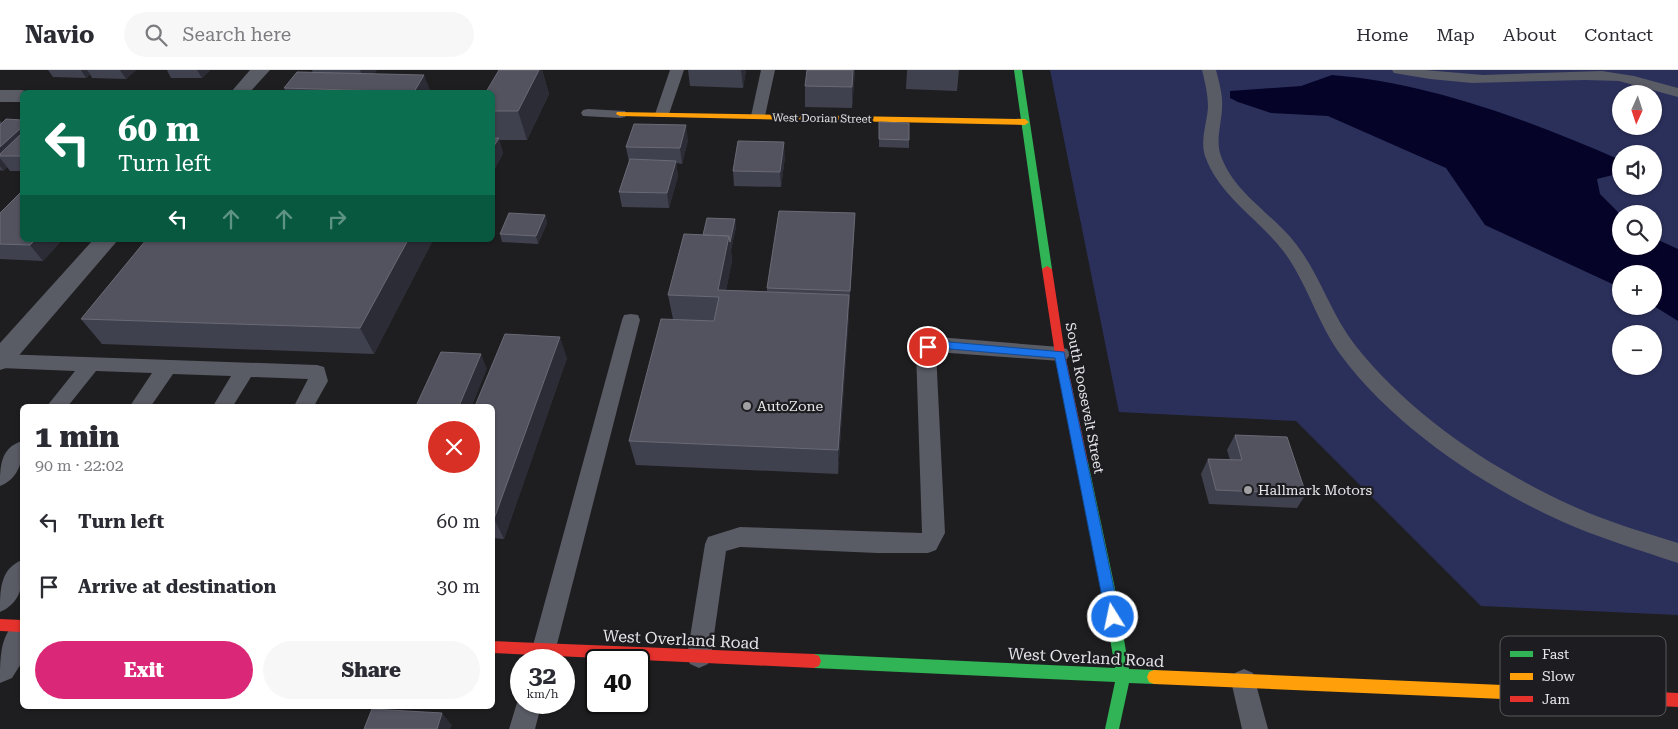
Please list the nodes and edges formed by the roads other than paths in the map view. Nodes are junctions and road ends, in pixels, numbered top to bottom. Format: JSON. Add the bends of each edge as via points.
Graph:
{"nodes":[{"id":1,"x":260,"y":70,"type":"edge"},
{"id":2,"x":677,"y":70,"type":"edge"},
{"id":3,"x":768,"y":70,"type":"edge"},
{"id":4,"x":1018,"y":70,"type":"edge"},
{"id":5,"x":1209,"y":70,"type":"edge"},
{"id":6,"x":1399,"y":70,"type":"edge"},
{"id":7,"x":1644,"y":70,"type":"edge"},
{"id":8,"x":1651,"y":84,"type":"junction"},
{"id":9,"x":242,"y":90,"type":"edge"},
{"id":10,"x":1678,"y":93,"type":"edge"},
{"id":11,"x":0,"y":96,"type":"edge"},
{"id":12,"x":20,"y":96,"type":"edge"},
{"id":13,"x":588,"y":113,"type":"dead end"},
{"id":14,"x":620,"y":114,"type":"joint"},
{"id":15,"x":662,"y":114,"type":"junction"},
{"id":16,"x":758,"y":116,"type":"junction"},
{"id":17,"x":1025,"y":122,"type":"junction"},
{"id":18,"x":104,"y":242,"type":"edge"},
{"id":19,"x":631,"y":320,"type":"dead end"},
{"id":20,"x":1060,"y":354,"type":"junction"},
{"id":21,"x":0,"y":360,"type":"edge"},
{"id":22,"x":91,"y":364,"type":"junction"},
{"id":23,"x":168,"y":366,"type":"junction"},
{"id":24,"x":246,"y":370,"type":"junction"},
{"id":25,"x":59,"y":404,"type":"edge"},
{"id":26,"x":141,"y":404,"type":"edge"},
{"id":27,"x":224,"y":404,"type":"edge"},
{"id":28,"x":305,"y":404,"type":"edge"},
{"id":29,"x":20,"y":452,"type":"edge"},
{"id":30,"x":0,"y":477,"type":"edge"},
{"id":31,"x":1678,"y":553,"type":"edge"},
{"id":32,"x":20,"y":573,"type":"edge"},
{"id":33,"x":0,"y":601,"type":"edge"},
{"id":34,"x":0,"y":625,"type":"edge"},
{"id":35,"x":20,"y":626,"type":"edge"},
{"id":36,"x":20,"y":637,"type":"edge"},
{"id":37,"x":495,"y":647,"type":"edge"},
{"id":38,"x":544,"y":649,"type":"edge"},
{"id":39,"x":510,"y":650,"type":"edge"},
{"id":40,"x":575,"y":655,"type":"edge"},
{"id":41,"x":700,"y":656,"type":"junction"},
{"id":42,"x":0,"y":667,"type":"edge"},
{"id":43,"x":1122,"y":675,"type":"junction"},
{"id":44,"x":1244,"y":681,"type":"junction"},
{"id":45,"x":1500,"y":693,"type":"edge"},
{"id":46,"x":526,"y":714,"type":"edge"},
{"id":47,"x":522,"y":729,"type":"edge"},
{"id":48,"x":1112,"y":729,"type":"edge"},
{"id":49,"x":1255,"y":729,"type":"edge"}],
"edges":[{"from":1,"to":9,"type":"street"},
{"from":2,"to":15,"type":"lane"},
{"from":3,"to":16,"type":"lane"},
{"from":4,"to":17,"type":"street","name":"South Roosevelt Street"},
{"from":5,"to":31,"type":"lane","via":[[1215,92],[1212,154],[1219,168],[1290,248],[1304,268],[1329,323],[1370,376],[1408,412],[1460,453],[1510,484],[1567,513]]},
{"from":6,"to":8,"type":"lane","via":[[1483,79],[1592,76]]},
{"from":7,"to":8,"type":"lane"},
{"from":8,"to":10,"type":"lane"},
{"from":11,"to":12,"type":"street"},
{"from":13,"to":14,"type":"lane"},
{"from":14,"to":15,"type":"street","name":"West Dorian Street"},
{"from":15,"to":16,"type":"street","name":"West Dorian Street"},
{"from":16,"to":17,"type":"street","name":"West Dorian Street"},
{"from":17,"to":20,"type":"street","name":"South Roosevelt Street"},
{"from":18,"to":21,"type":"street"},
{"from":19,"to":38,"type":"lane"},
{"from":20,"to":41,"type":"lane","via":[[938,344],[928,347],[934,533],[928,543],[740,537],[716,544]]},
{"from":20,"to":43,"type":"street","name":"South Roosevelt Street","via":[[1110,598]]},
{"from":21,"to":22,"type":"lane"},
{"from":22,"to":23,"type":"lane"},
{"from":22,"to":25,"type":"lane"},
{"from":23,"to":24,"type":"lane"},
{"from":23,"to":26,"type":"lane"},
{"from":24,"to":27,"type":"lane"},
{"from":24,"to":28,"type":"lane","via":[[317,372],[318,381]]},
{"from":29,"to":30,"type":"lane"},
{"from":32,"to":33,"type":"lane"},
{"from":34,"to":35,"type":"street"},
{"from":36,"to":42,"type":"street"},
{"from":37,"to":39,"type":"street","name":"West Overland Road"},
{"from":40,"to":41,"type":"street","name":"West Overland Road"},
{"from":41,"to":43,"type":"street","name":"West Overland Road"},
{"from":43,"to":44,"type":"street","name":"West Overland Road"},
{"from":43,"to":48,"type":"street","name":"South Roosevelt Street"},
{"from":44,"to":45,"type":"street","name":"West Overland Road"},
{"from":44,"to":49,"type":"lane"},
{"from":46,"to":47,"type":"lane"}]}
